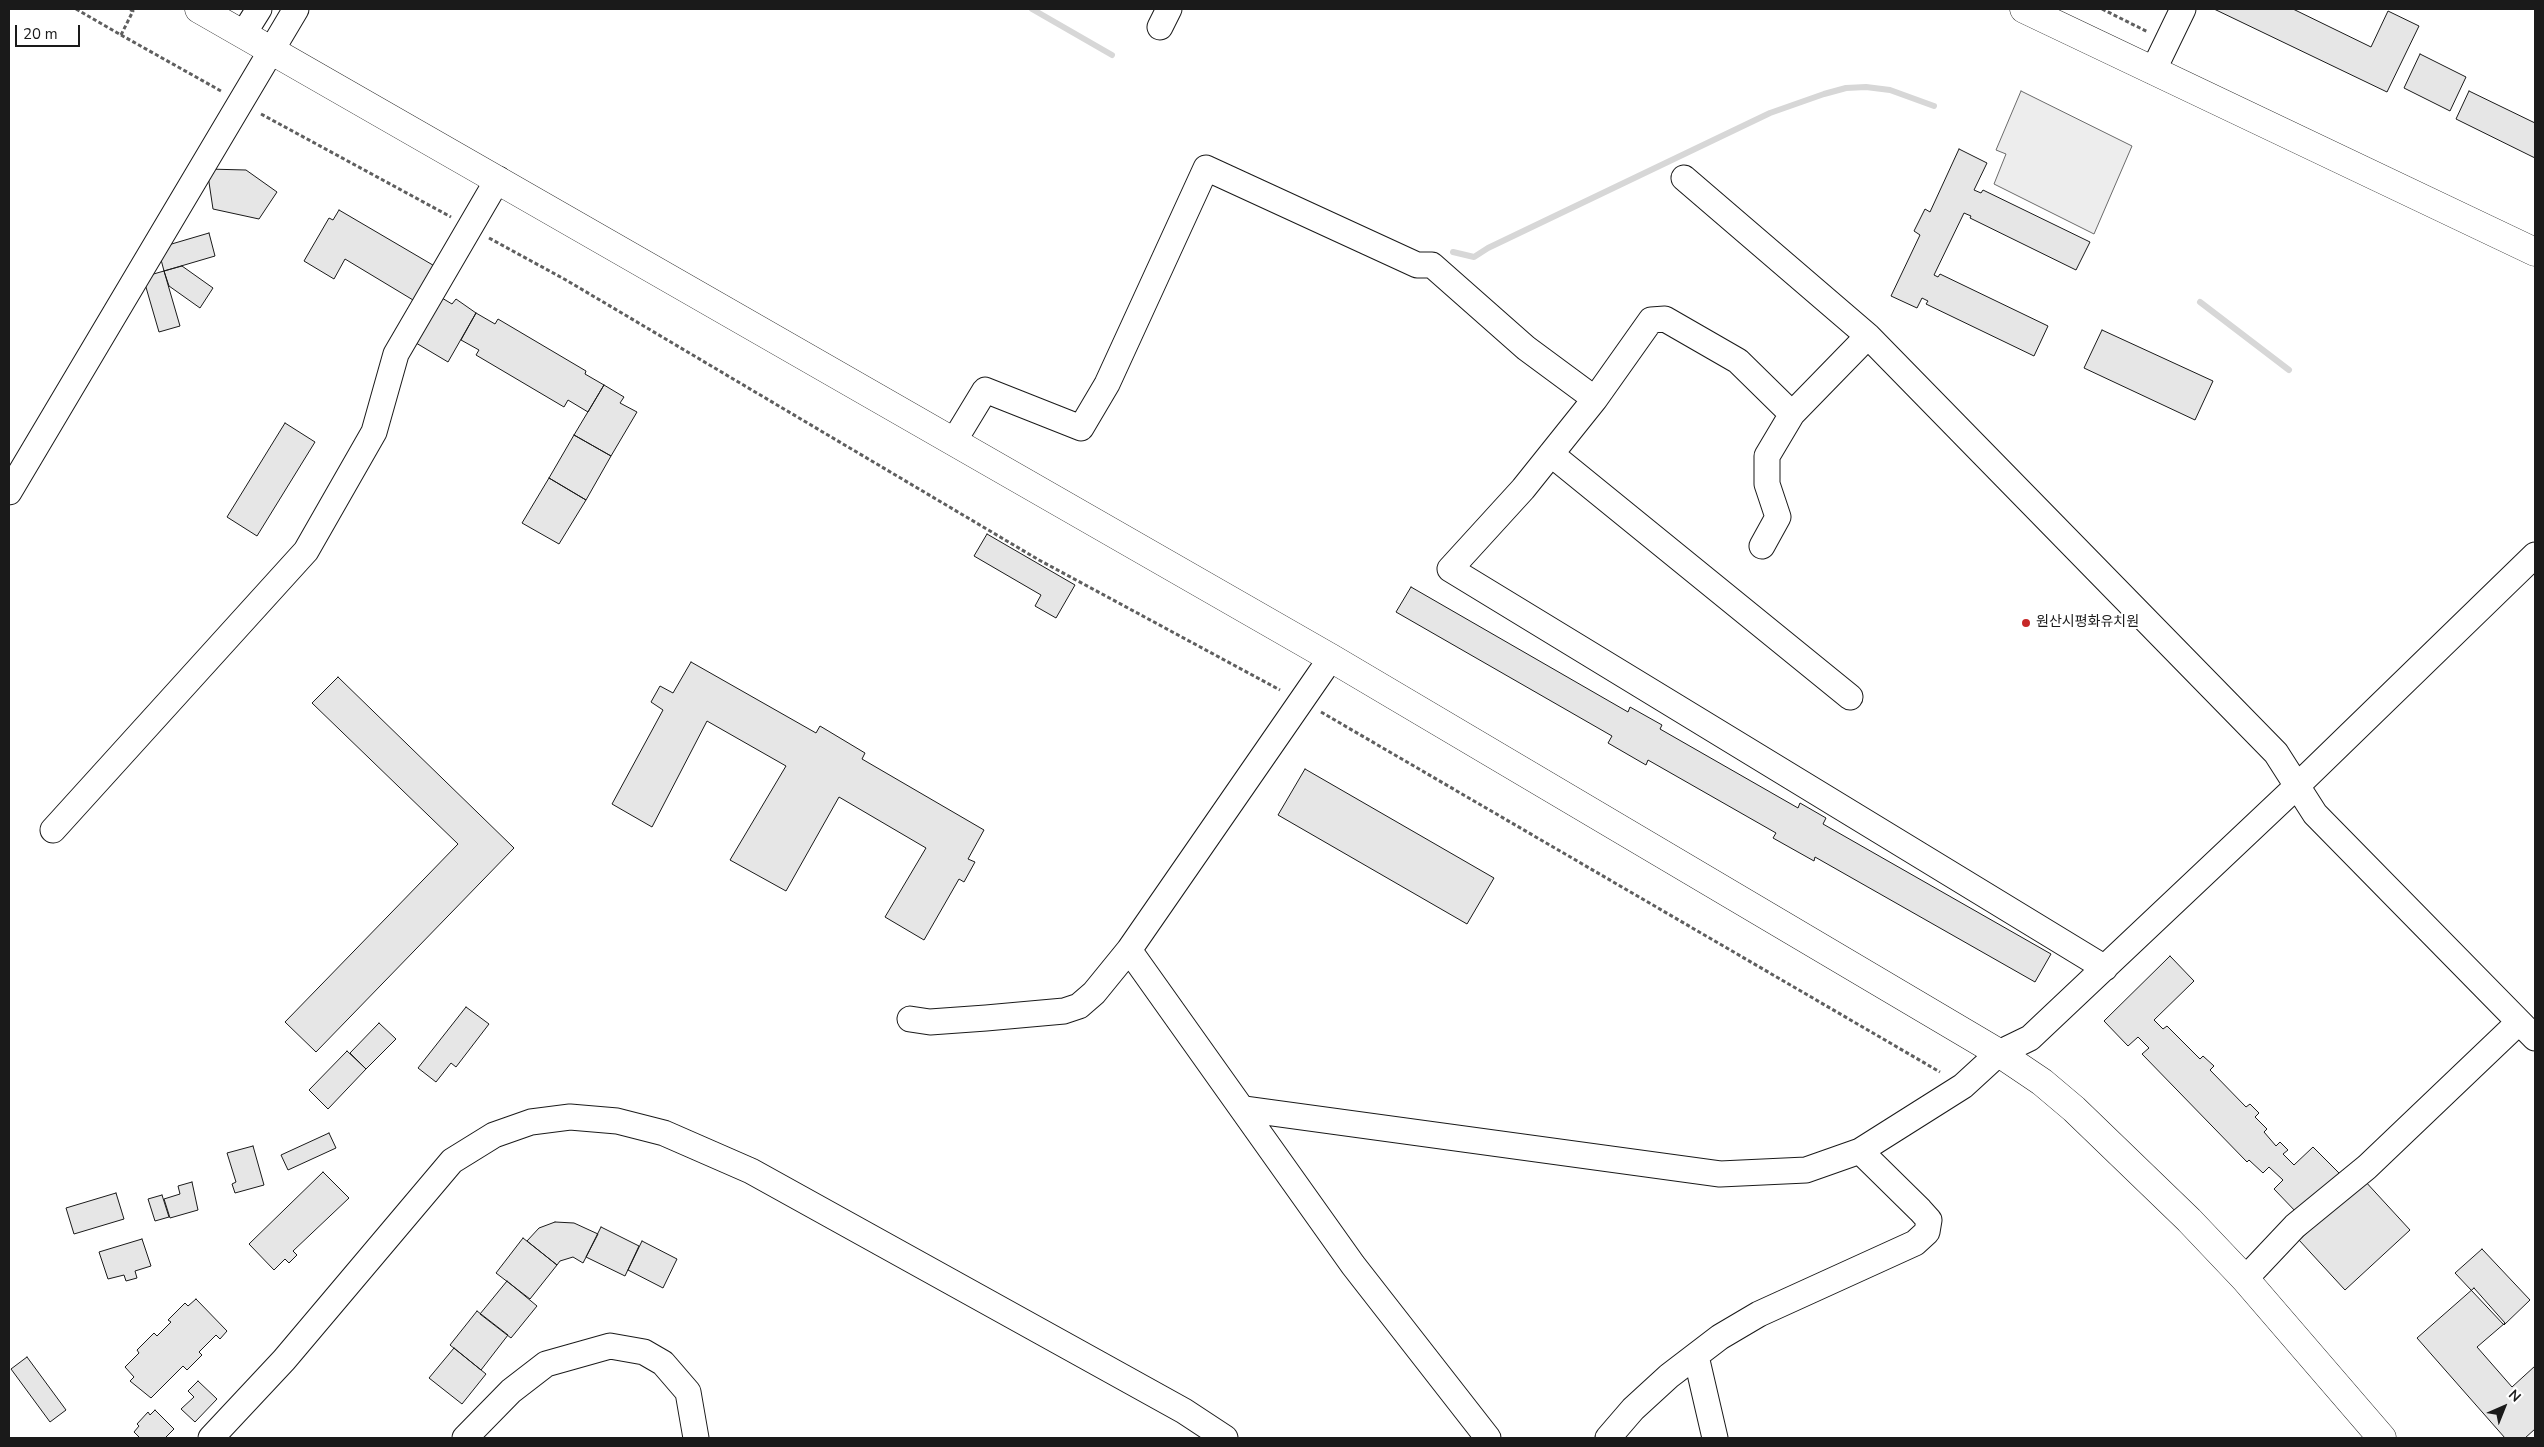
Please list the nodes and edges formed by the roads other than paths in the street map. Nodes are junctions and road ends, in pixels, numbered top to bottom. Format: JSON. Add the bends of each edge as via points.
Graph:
{"nodes":[{"id":1,"x":199,"y":9,"type":"edge"},
{"id":2,"x":259,"y":9,"type":"edge"},
{"id":3,"x":296,"y":9,"type":"edge"},
{"id":4,"x":2024,"y":9,"type":"edge"},
{"id":5,"x":2183,"y":9,"type":"edge"},
{"id":6,"x":244,"y":33,"type":"junction"},
{"id":7,"x":271,"y":48,"type":"junction"},
{"id":8,"x":2153,"y":71,"type":"junction"},
{"id":9,"x":1684,"y":178,"type":"dead end"},
{"id":10,"x":498,"y":179,"type":"junction"},
{"id":11,"x":2535,"y":252,"type":"edge"},
{"id":12,"x":1868,"y":336,"type":"junction"},
{"id":13,"x":1595,"y":399,"type":"junction"},
{"id":14,"x":1792,"y":414,"type":"junction"},
{"id":15,"x":954,"y":441,"type":"junction"},
{"id":16,"x":1551,"y":454,"type":"junction"},
{"id":17,"x":9,"y":492,"type":"edge"},
{"id":18,"x":1762,"y":546,"type":"dead end"},
{"id":19,"x":2535,"y":555,"type":"edge"},
{"id":20,"x":1331,"y":658,"type":"junction"},
{"id":21,"x":1850,"y":697,"type":"dead end"},
{"id":22,"x":2296,"y":786,"type":"junction"},
{"id":23,"x":53,"y":830,"type":"dead end"},
{"id":24,"x":1129,"y":950,"type":"junction"},
{"id":25,"x":2105,"y":968,"type":"junction"},
{"id":26,"x":910,"y":1018,"type":"dead end"},
{"id":27,"x":2527,"y":1030,"type":"edge"},
{"id":28,"x":1998,"y":1053,"type":"junction"},
{"id":29,"x":1244,"y":1109,"type":"junction"},
{"id":30,"x":1860,"y":1151,"type":"junction"},
{"id":31,"x":2245,"y":1279,"type":"junction"},
{"id":32,"x":1696,"y":1356,"type":"junction"},
{"id":33,"x":211,"y":1438,"type":"edge"},
{"id":34,"x":464,"y":1438,"type":"edge"},
{"id":35,"x":696,"y":1438,"type":"edge"},
{"id":36,"x":1225,"y":1438,"type":"edge"},
{"id":37,"x":1488,"y":1438,"type":"edge"},
{"id":38,"x":1608,"y":1438,"type":"edge"},
{"id":39,"x":1715,"y":1438,"type":"edge"},
{"id":40,"x":2382,"y":1438,"type":"edge"}],
"edges":[{"from":1,"to":6,"type":"main road"},
{"from":2,"to":6,"type":"street"},
{"from":3,"to":7,"type":"street"},
{"from":4,"to":8,"type":"main road"},
{"from":5,"to":8,"type":"street"},
{"from":6,"to":7,"type":"main road"},
{"from":7,"to":10,"type":"main road"},
{"from":7,"to":17,"type":"street"},
{"from":8,"to":11,"type":"main road"},
{"from":9,"to":12,"type":"street"},
{"from":10,"to":15,"type":"main road"},
{"from":10,"to":23,"type":"street","via":[[396,354],[374,432],[306,551]]},
{"from":12,"to":14,"type":"street"},
{"from":12,"to":22,"type":"street","via":[[2276,753]]},
{"from":13,"to":14,"type":"street","via":[[1652,320],[1665,319],[1738,361]]},
{"from":13,"to":15,"type":"street","via":[[1526,348],[1432,264],[1417,265],[1206,168],[1107,384],[1082,428],[985,390]]},
{"from":13,"to":16,"type":"street"},
{"from":14,"to":18,"type":"street","via":[[1767,456],[1767,484],[1778,517]]},
{"from":15,"to":20,"type":"main road"},
{"from":16,"to":21,"type":"street"},
{"from":16,"to":25,"type":"street","via":[[1450,569]]},
{"from":19,"to":22,"type":"street"},
{"from":20,"to":24,"type":"street"},
{"from":20,"to":28,"type":"main road"},
{"from":22,"to":25,"type":"street"},
{"from":22,"to":27,"type":"street","via":[[2315,814]]},
{"from":24,"to":26,"type":"street","via":[[1094,993],[1079,1006],[1064,1011],[930,1022]]},
{"from":24,"to":29,"type":"street"},
{"from":25,"to":28,"type":"street","via":[[2030,1038]]},
{"from":27,"to":31,"type":"street","via":[[2295,1226]]},
{"from":28,"to":30,"type":"street","via":[[1963,1086]]},
{"from":28,"to":31,"type":"main road","via":[[2042,1082],[2074,1109]]},
{"from":29,"to":30,"type":"street","via":[[1720,1174],[1806,1170]]},
{"from":29,"to":37,"type":"street","via":[[1353,1265]]},
{"from":30,"to":32,"type":"street","via":[[1929,1220],[1927,1232],[1915,1243],[1759,1314]]},
{"from":31,"to":40,"type":"main road"},
{"from":32,"to":38,"type":"street","via":[[1632,1409]]},
{"from":32,"to":39,"type":"street"},
{"from":33,"to":36,"type":"street","via":[[284,1360],[452,1161],[494,1135],[531,1122],[570,1117],[617,1121],[664,1133],[751,1171],[1184,1411]]},
{"from":34,"to":35,"type":"street","via":[[511,1391],[546,1364],[610,1346],[644,1352],[663,1363],[688,1392]]}]}
